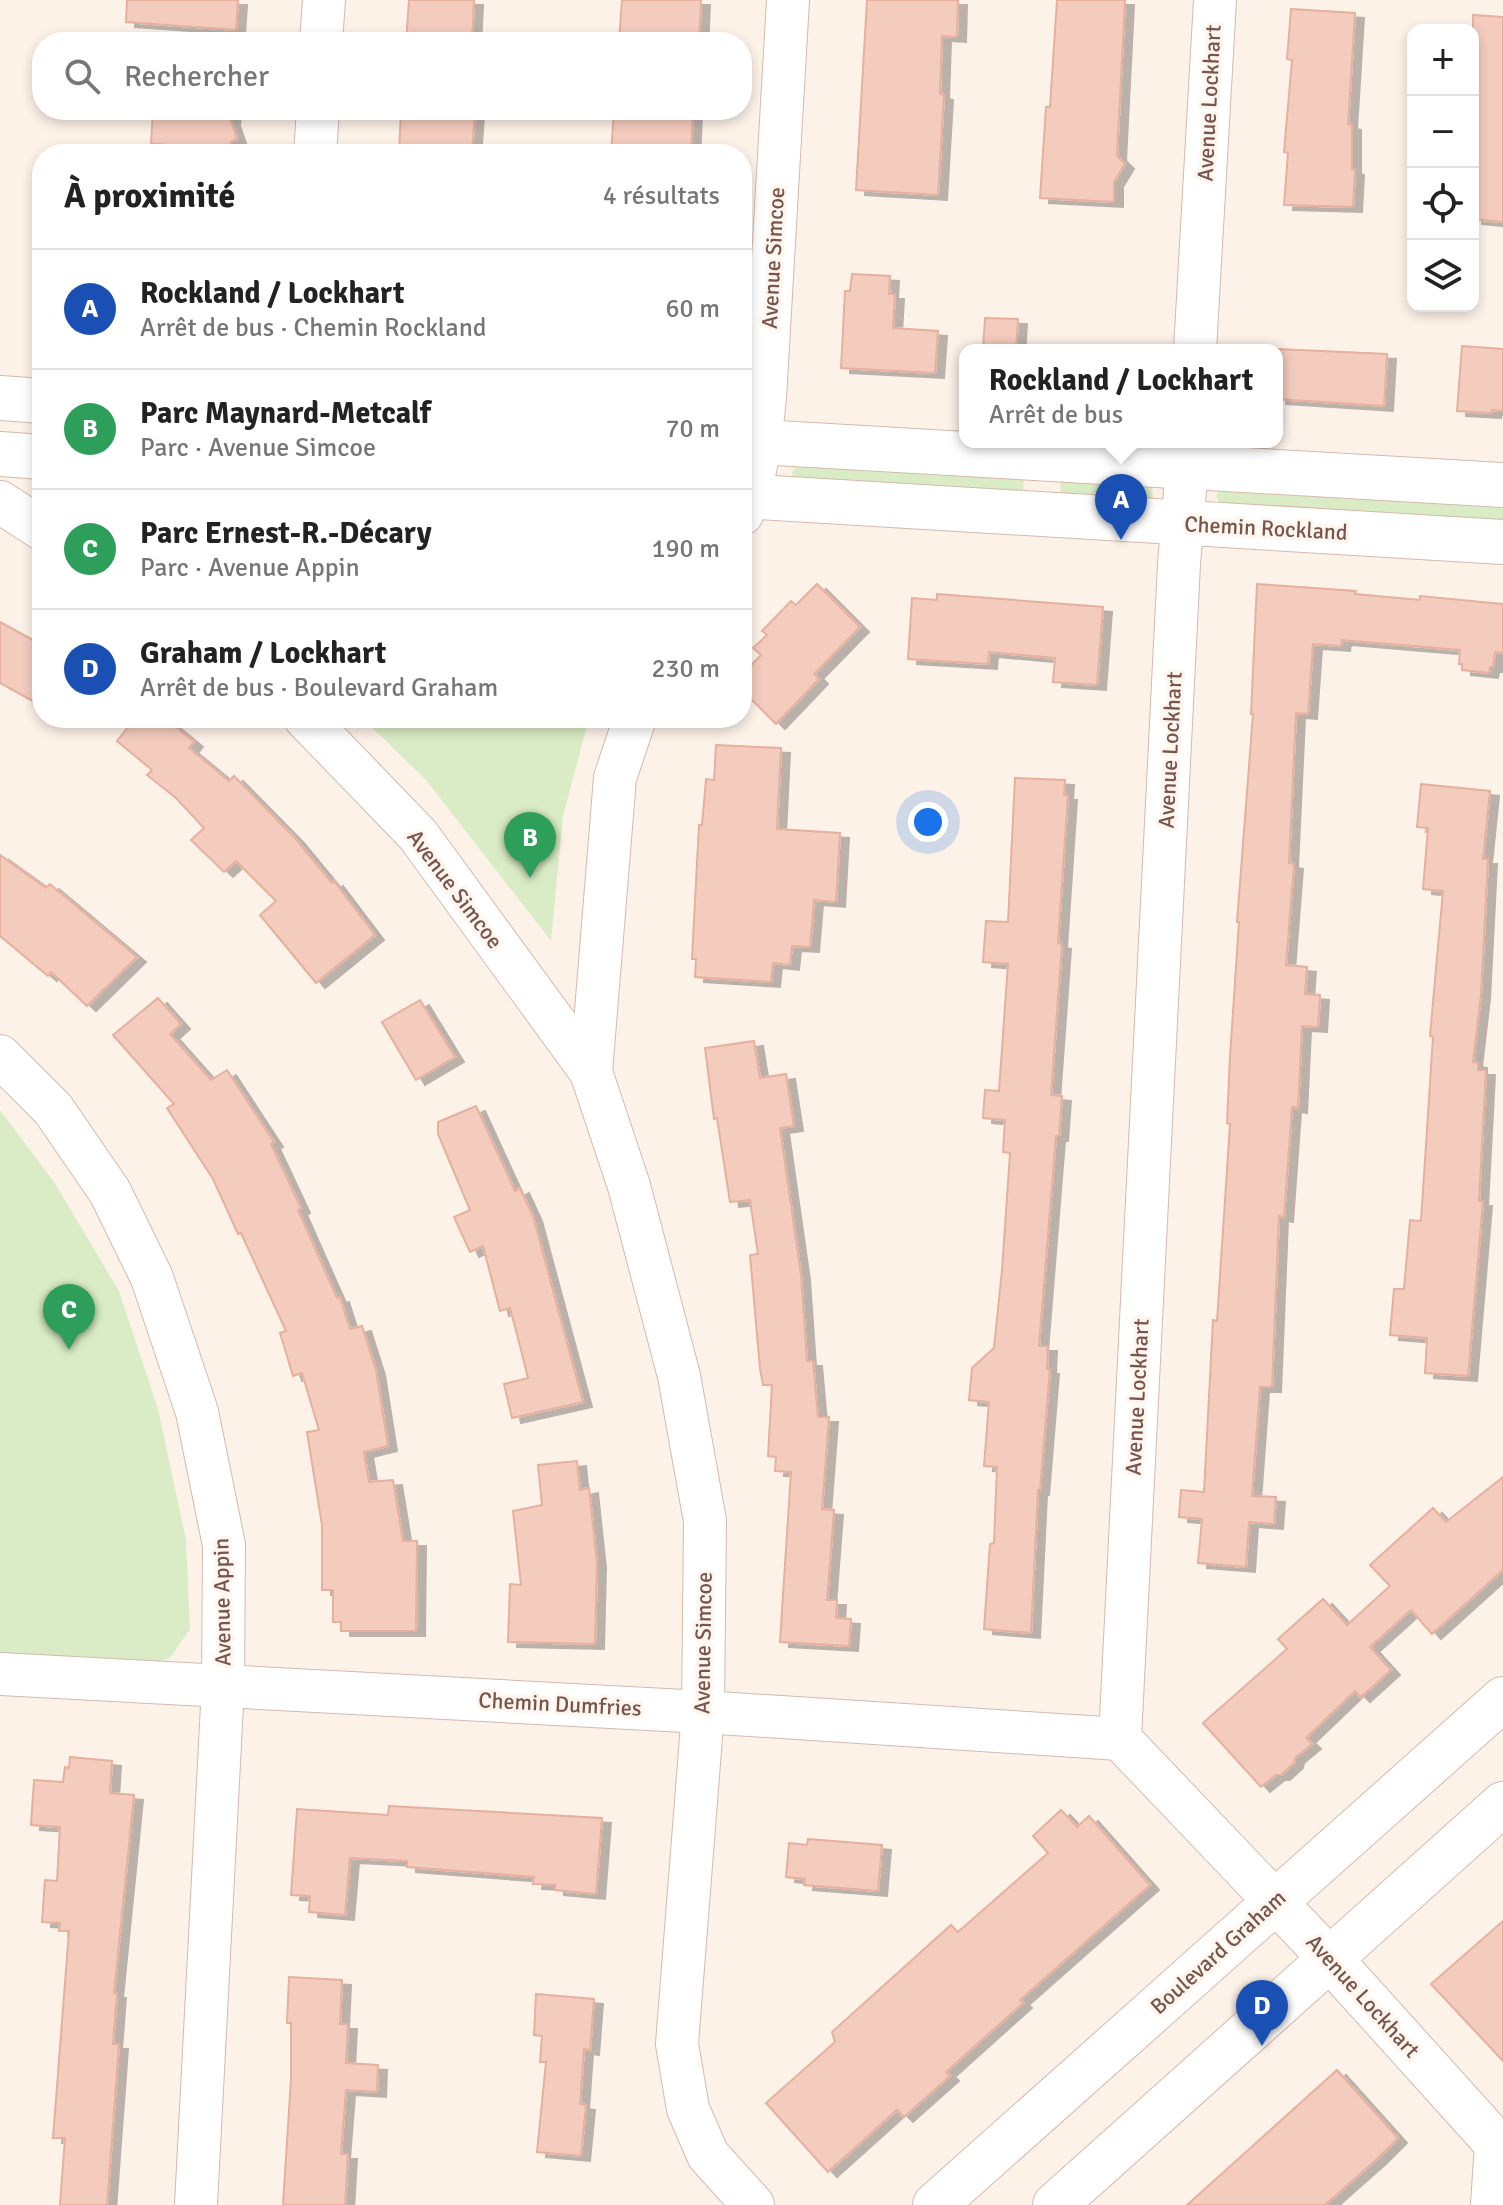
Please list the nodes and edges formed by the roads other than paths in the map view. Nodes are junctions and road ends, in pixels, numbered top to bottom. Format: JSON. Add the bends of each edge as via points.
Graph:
{"nodes":[{"id":1,"x":324,"y":0,"type":"edge"},
{"id":2,"x":788,"y":0,"type":"edge"},
{"id":3,"x":1215,"y":0,"type":"edge"},
{"id":4,"x":322,"y":32,"type":"edge"},
{"id":5,"x":317,"y":120,"type":"edge"},
{"id":6,"x":316,"y":144,"type":"edge"},
{"id":7,"x":1195,"y":344,"type":"edge"},
{"id":8,"x":0,"y":398,"type":"edge"},
{"id":9,"x":32,"y":400,"type":"edge"},
{"id":10,"x":752,"y":430,"type":"edge"},
{"id":11,"x":752,"y":442,"type":"edge"},
{"id":12,"x":0,"y":454,"type":"edge"},
{"id":13,"x":1188,"y":455,"type":"edge"},
{"id":14,"x":32,"y":456,"type":"edge"},
{"id":15,"x":1503,"y":485,"type":"edge"},
{"id":16,"x":0,"y":502,"type":"edge"},
{"id":17,"x":752,"y":502,"type":"edge"},
{"id":18,"x":32,"y":523,"type":"edge"},
{"id":19,"x":1183,"y":523,"type":"junction"},
{"id":20,"x":1503,"y":542,"type":"edge"},
{"id":21,"x":315,"y":728,"type":"edge"},
{"id":22,"x":632,"y":728,"type":"edge"},
{"id":23,"x":0,"y":1056,"type":"edge"},
{"id":24,"x":591,"y":1072,"type":"junction"},
{"id":25,"x":0,"y":1674,"type":"edge"},
{"id":26,"x":223,"y":1686,"type":"junction"},
{"id":27,"x":1503,"y":1699,"type":"edge"},
{"id":28,"x":703,"y":1712,"type":"junction"},
{"id":29,"x":1120,"y":1739,"type":"junction"},
{"id":30,"x":1503,"y":1804,"type":"edge"},
{"id":31,"x":1276,"y":1900,"type":"junction"},
{"id":32,"x":1330,"y":1959,"type":"junction"},
{"id":33,"x":1500,"y":2143,"type":"edge"},
{"id":34,"x":196,"y":2205,"type":"edge"},
{"id":35,"x":753,"y":2205,"type":"edge"},
{"id":36,"x":935,"y":2205,"type":"edge"},
{"id":37,"x":1055,"y":2205,"type":"edge"},
{"id":38,"x":1492,"y":2205,"type":"edge"}],
"edges":[{"from":1,"to":4,"type":"street"},
{"from":2,"to":10,"type":"street","name":"Avenue Simcoe"},
{"from":3,"to":7,"type":"street","name":"Avenue Lockhart"},
{"from":5,"to":6,"type":"street"},
{"from":8,"to":9,"type":"street"},
{"from":11,"to":13,"type":"street"},
{"from":12,"to":14,"type":"street"},
{"from":13,"to":15,"type":"street"},
{"from":13,"to":19,"type":"street","name":"Avenue Lockhart"},
{"from":16,"to":18,"type":"street"},
{"from":17,"to":19,"type":"street","name":"Chemin Rockland"},
{"from":19,"to":20,"type":"street","name":"Chemin Rockland"},
{"from":19,"to":29,"type":"street","name":"Avenue Lockhart"},
{"from":21,"to":24,"type":"street","name":"Avenue Simcoe","via":[[418,835]]},
{"from":22,"to":24,"type":"street","name":"Avenue Simcoe","via":[[615,778]]},
{"from":23,"to":26,"type":"street","name":"Avenue Appin","via":[[53,1109],[110,1192],[152,1278],[197,1412],[224,1545]]},
{"from":24,"to":28,"type":"street","name":"Avenue Simcoe","via":[[629,1186],[679,1376],[700,1492],[705,1521]]},
{"from":25,"to":26,"type":"street","name":"Chemin Dumfries"},
{"from":26,"to":28,"type":"street","name":"Chemin Dumfries"},
{"from":26,"to":34,"type":"street","name":"Avenue Appin"},
{"from":27,"to":31,"type":"street","name":"Boulevard Graham"},
{"from":28,"to":29,"type":"street","name":"Chemin Dumfries"},
{"from":28,"to":35,"type":"street","name":"Avenue Simcoe","via":[[677,2044],[688,2109],[708,2155]]},
{"from":29,"to":31,"type":"street","name":"Avenue Lockhart"},
{"from":30,"to":32,"type":"street"},
{"from":31,"to":32,"type":"street","name":"Avenue Lockhart"},
{"from":31,"to":36,"type":"street","name":"Boulevard Graham"},
{"from":32,"to":33,"type":"street","name":"Avenue Lockhart"},
{"from":32,"to":37,"type":"street"},
{"from":33,"to":38,"type":"street","name":"Avenue Lockhart"}]}
